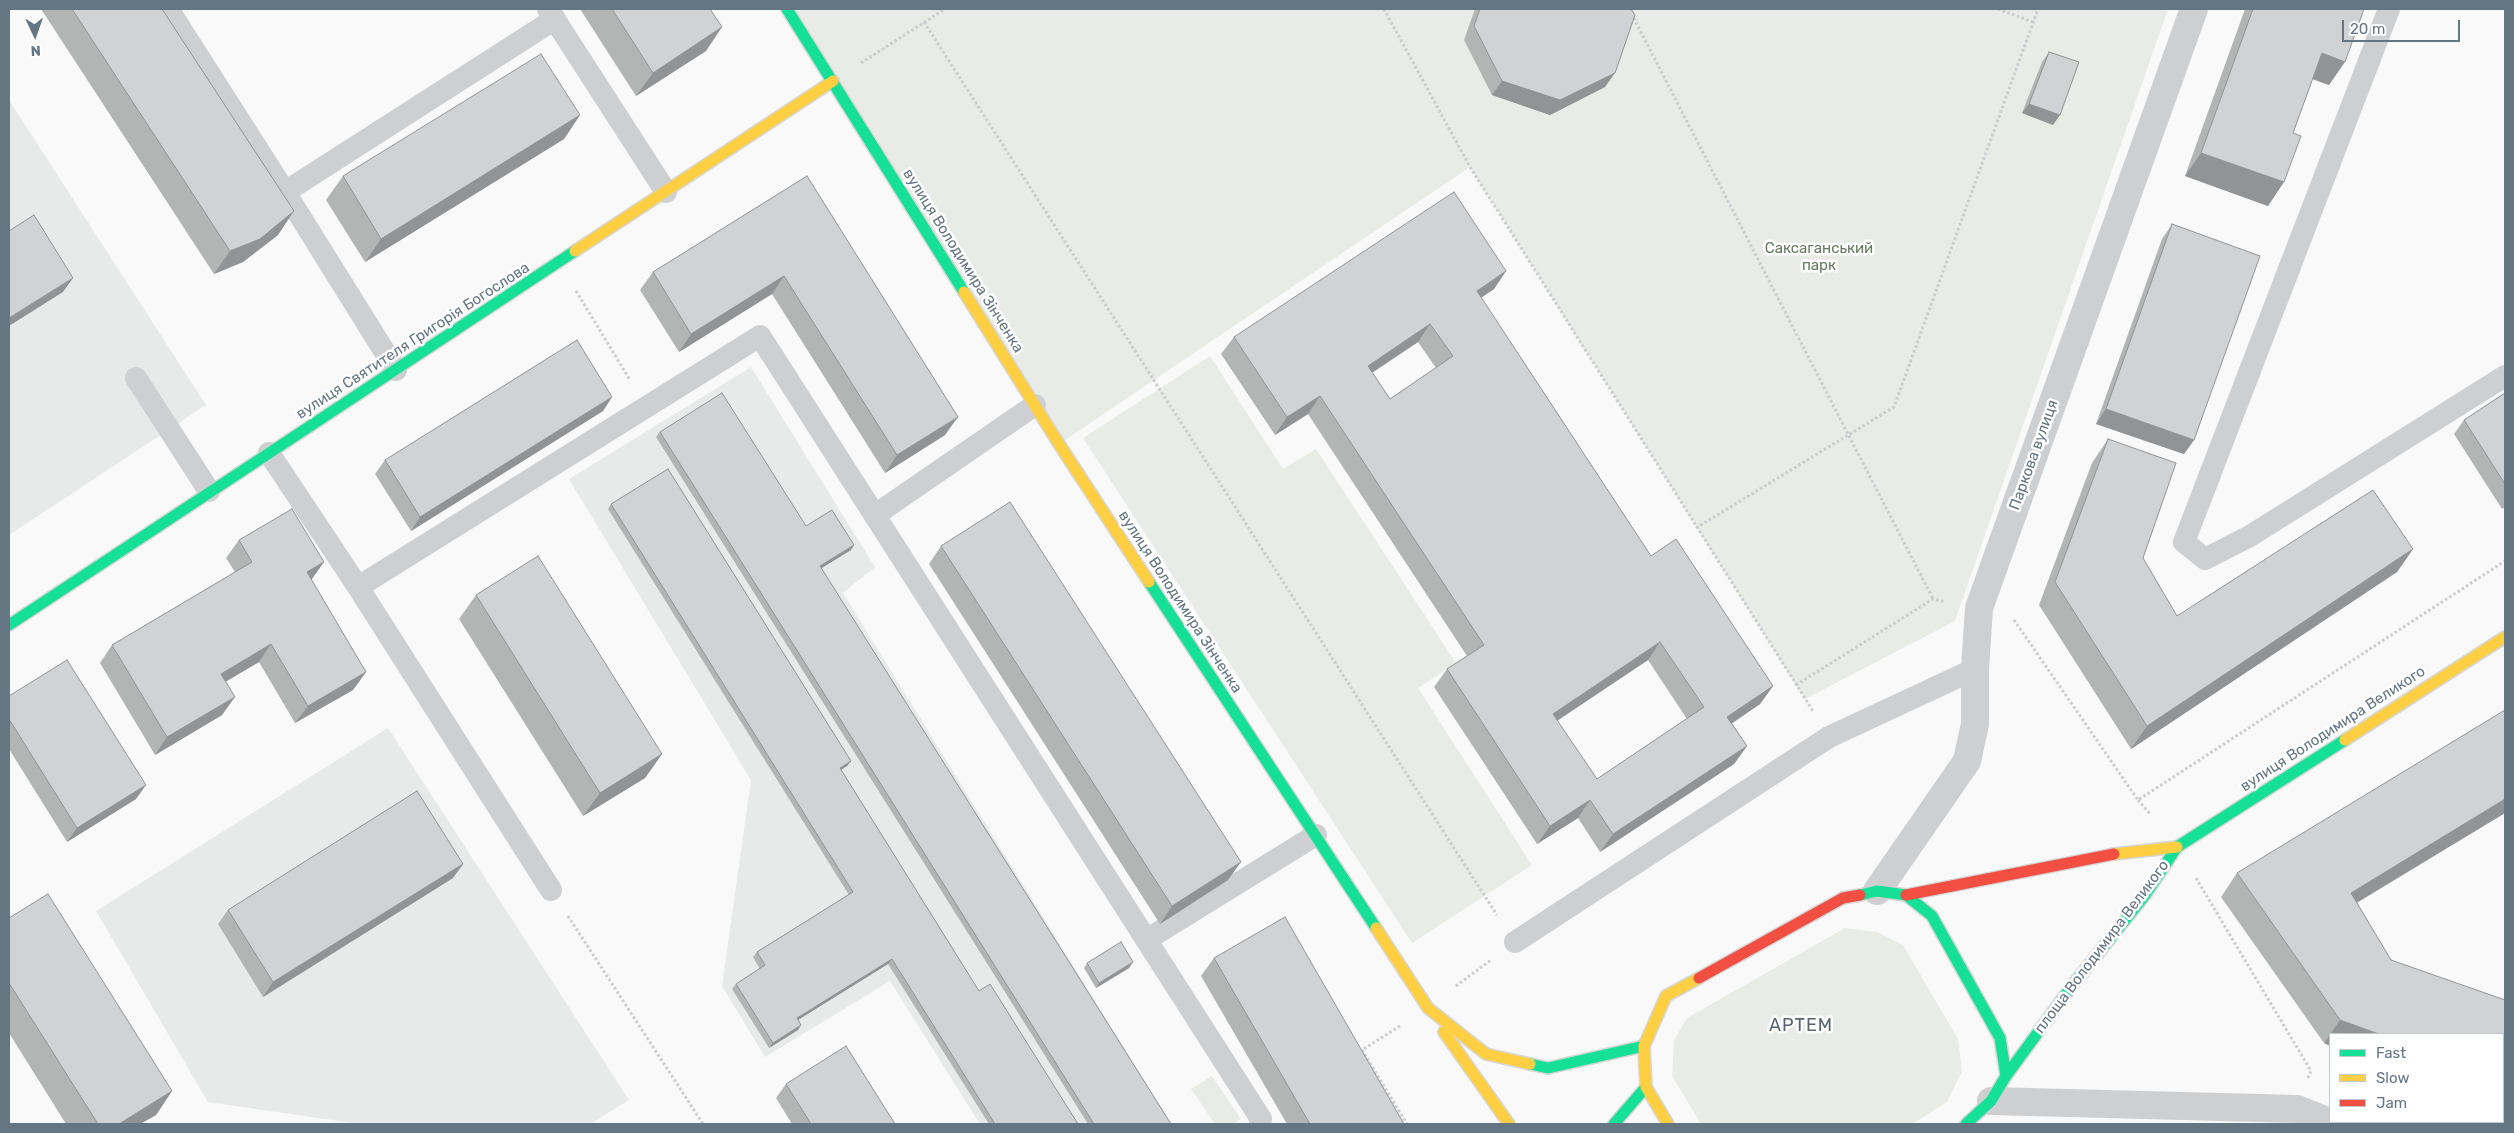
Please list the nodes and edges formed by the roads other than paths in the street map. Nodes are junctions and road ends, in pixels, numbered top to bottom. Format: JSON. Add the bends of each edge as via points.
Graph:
{"nodes":[{"id":1,"x":168,"y":9,"type":"edge"},
{"id":2,"x":788,"y":9,"type":"edge"},
{"id":3,"x":2194,"y":9,"type":"edge"},
{"id":4,"x":2389,"y":9,"type":"edge"},
{"id":5,"x":552,"y":14,"type":"edge"},
{"id":6,"x":834,"y":81,"type":"junction"},
{"id":7,"x":285,"y":192,"type":"junction"},
{"id":8,"x":666,"y":192,"type":"junction"},
{"id":9,"x":396,"y":370,"type":"junction"},
{"id":10,"x":2505,"y":376,"type":"edge"},
{"id":11,"x":136,"y":378,"type":"dead end"},
{"id":12,"x":1035,"y":405,"type":"junction"},
{"id":13,"x":269,"y":453,"type":"junction"},
{"id":14,"x":209,"y":491,"type":"junction"},
{"id":15,"x":875,"y":515,"type":"junction"},
{"id":16,"x":358,"y":587,"type":"junction"},
{"id":17,"x":9,"y":625,"type":"edge"},
{"id":18,"x":2505,"y":637,"type":"edge"},
{"id":19,"x":1975,"y":669,"type":"junction"},
{"id":20,"x":1316,"y":835,"type":"junction"},
{"id":21,"x":2178,"y":847,"type":"junction"},
{"id":22,"x":551,"y":890,"type":"road end"},
{"id":23,"x":1877,"y":890,"type":"junction"},
{"id":24,"x":1906,"y":895,"type":"junction"},
{"id":25,"x":1146,"y":940,"type":"junction"},
{"id":26,"x":1514,"y":942,"type":"road end"},
{"id":27,"x":1428,"y":1008,"type":"junction"},
{"id":28,"x":1644,"y":1046,"type":"junction"},
{"id":29,"x":2006,"y":1076,"type":"junction"},
{"id":30,"x":1646,"y":1087,"type":"junction"},
{"id":31,"x":1991,"y":1101,"type":"junction"},
{"id":32,"x":2329,"y":1122,"type":"edge"},
{"id":33,"x":1260,"y":1124,"type":"edge"},
{"id":34,"x":1509,"y":1124,"type":"edge"},
{"id":35,"x":1614,"y":1124,"type":"edge"},
{"id":36,"x":1668,"y":1124,"type":"edge"},
{"id":37,"x":1966,"y":1124,"type":"edge"}],
"edges":[{"from":1,"to":7,"type":"lane"},
{"from":2,"to":6,"type":"main road","name":"вулиця Володимира Зінченка"},
{"from":3,"to":19,"type":"street","name":"Паркова вулиця","via":[[1979,608]]},
{"from":4,"to":10,"type":"lane","via":[[2184,542],[2204,560],[2250,536]]},
{"from":5,"to":7,"type":"lane"},
{"from":5,"to":8,"type":"lane"},
{"from":6,"to":8,"type":"main road","name":"вулиця Святителя Григорія Богослова"},
{"from":6,"to":12,"type":"main road","name":"вулиця Володимира Зінченка"},
{"from":7,"to":9,"type":"lane"},
{"from":8,"to":9,"type":"main road","name":"вулиця Святителя Григорія Богослова"},
{"from":9,"to":13,"type":"main road","name":"вулиця Святителя Григорія Богослова"},
{"from":11,"to":14,"type":"lane"},
{"from":12,"to":15,"type":"lane"},
{"from":12,"to":20,"type":"main road","name":"вулиця Володимира Зінченка"},
{"from":13,"to":14,"type":"main road","name":"вулиця Святителя Григорія Богослова"},
{"from":13,"to":16,"type":"lane"},
{"from":14,"to":17,"type":"main road","name":"вулиця Святителя Григорія Богослова"},
{"from":15,"to":16,"type":"lane","via":[[760,336]]},
{"from":15,"to":25,"type":"lane"},
{"from":16,"to":22,"type":"lane"},
{"from":18,"to":21,"type":"main road","name":"вулиця Володимира Великого"},
{"from":19,"to":23,"type":"street","name":"Паркова вулиця","via":[[1975,724],[1967,761]]},
{"from":19,"to":26,"type":"lane","via":[[1829,737]]},
{"from":20,"to":25,"type":"lane"},
{"from":20,"to":27,"type":"main road","name":"вулиця Володимира Зінченка"},
{"from":21,"to":24,"type":"main road","name":"площа Володимира Великого","via":[[2122,852]]},
{"from":21,"to":29,"type":"main road","name":"площа Володимира Великого"},
{"from":23,"to":24,"type":"main road","name":"площа Володимира Великого"},
{"from":23,"to":28,"type":"main road","name":"площа Володимира Великого","via":[[1843,898],[1666,996]]},
{"from":24,"to":29,"type":"main road","name":"площа Володимира Великого","via":[[1932,916],[2000,1038]]},
{"from":25,"to":33,"type":"lane","via":[[1261,1119]]},
{"from":27,"to":28,"type":"main road","name":"вулиця Володимира Зінченка","via":[[1486,1054],[1548,1068]]},
{"from":27,"to":34,"type":"main road"},
{"from":28,"to":30,"type":"main road","name":"площа Володимира Великого"},
{"from":29,"to":31,"type":"main road","name":"площа Володимира Великого"},
{"from":30,"to":35,"type":"main road"},
{"from":30,"to":36,"type":"main road","name":"площа Володимира Великого"},
{"from":31,"to":32,"type":"street","via":[[2297,1109]]},
{"from":31,"to":37,"type":"main road","name":"площа Володимира Великого"}]}
